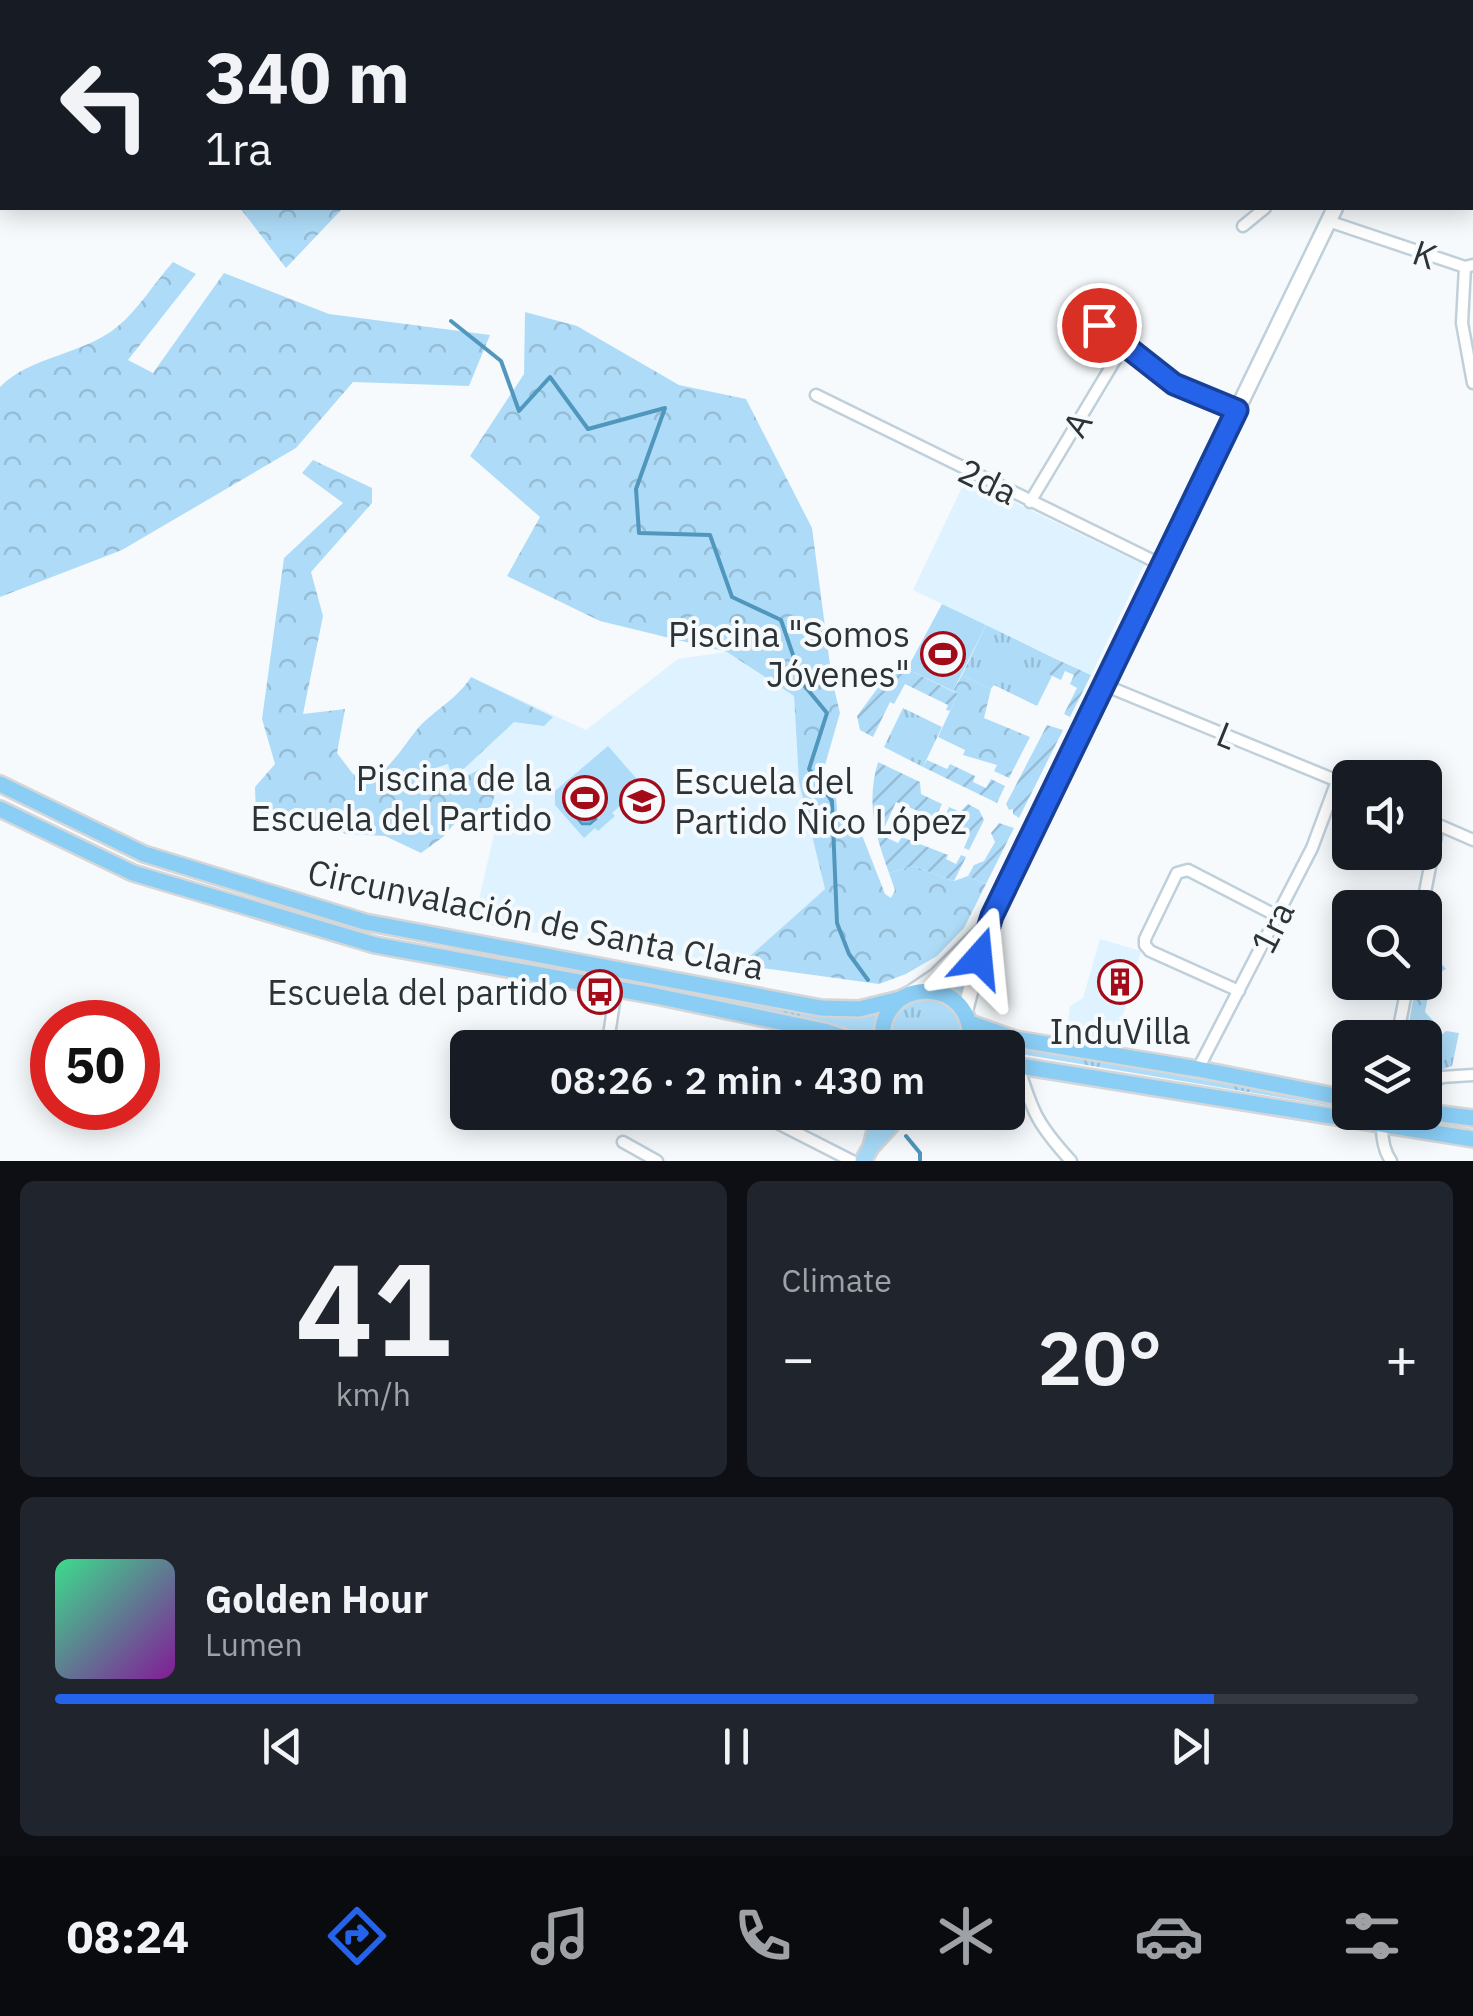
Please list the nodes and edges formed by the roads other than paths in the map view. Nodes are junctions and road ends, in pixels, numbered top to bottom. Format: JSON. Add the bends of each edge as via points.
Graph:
{"nodes":[{"id":1,"x":1263,"y":210,"type":"edge"},
{"id":2,"x":1331,"y":214,"type":"edge"},
{"id":3,"x":1243,"y":226,"type":"dead end"},
{"id":4,"x":1469,"y":266,"type":"edge"},
{"id":5,"x":1099,"y":325,"type":"dead end"},
{"id":6,"x":1124,"y":345,"type":"junction"},
{"id":7,"x":1473,"y":383,"type":"edge"},
{"id":8,"x":816,"y":395,"type":"dead end"},
{"id":9,"x":1237,"y":410,"type":"junction"},
{"id":10,"x":1030,"y":502,"type":"junction"},
{"id":11,"x":1162,"y":565,"type":"junction"},
{"id":12,"x":1104,"y":685,"type":"junction"},
{"id":13,"x":1332,"y":779,"type":"edge"},
{"id":14,"x":0,"y":784,"type":"edge"},
{"id":15,"x":1332,"y":794,"type":"edge"},
{"id":16,"x":0,"y":809,"type":"edge"},
{"id":17,"x":1442,"y":827,"type":"edge"},
{"id":18,"x":1473,"y":840,"type":"edge"},
{"id":19,"x":1278,"y":916,"type":"junction"},
{"id":20,"x":988,"y":924,"type":"junction"},
{"id":21,"x":616,"y":989,"type":"junction"},
{"id":22,"x":1239,"y":991,"type":"junction"},
{"id":23,"x":906,"y":996,"type":"junction"},
{"id":24,"x":967,"y":1017,"type":"junction"},
{"id":25,"x":611,"y":1030,"type":"edge"},
{"id":26,"x":819,"y":1030,"type":"edge"},
{"id":27,"x":884,"y":1030,"type":"edge"},
{"id":28,"x":968,"y":1030,"type":"edge"},
{"id":29,"x":1025,"y":1067,"type":"edge"},
{"id":30,"x":1198,"y":1069,"type":"junction"},
{"id":31,"x":1473,"y":1075,"type":"edge"},
{"id":32,"x":1442,"y":1077,"type":"edge"},
{"id":33,"x":1025,"y":1095,"type":"edge"},
{"id":34,"x":1332,"y":1095,"type":"edge"},
{"id":35,"x":1332,"y":1112,"type":"edge"},
{"id":36,"x":1442,"y":1114,"type":"edge"},
{"id":37,"x":1473,"y":1118,"type":"edge"},
{"id":38,"x":791,"y":1130,"type":"edge"},
{"id":39,"x":874,"y":1130,"type":"edge"},
{"id":40,"x":887,"y":1130,"type":"edge"},
{"id":41,"x":1383,"y":1130,"type":"edge"},
{"id":42,"x":1432,"y":1130,"type":"edge"},
{"id":43,"x":1473,"y":1139,"type":"edge"},
{"id":44,"x":624,"y":1142,"type":"dead end"},
{"id":45,"x":867,"y":1154,"type":"edge"},
{"id":46,"x":656,"y":1161,"type":"edge"},
{"id":47,"x":852,"y":1161,"type":"edge"},
{"id":48,"x":1070,"y":1161,"type":"edge"},
{"id":49,"x":1391,"y":1161,"type":"edge"}],
"edges":[{"from":1,"to":3,"type":"street"},
{"from":2,"to":4,"type":"street","name":"K"},
{"from":2,"to":9,"type":"main road"},
{"from":4,"to":7,"type":"street","via":[[1461,307]]},
{"from":5,"to":6,"type":"street"},
{"from":6,"to":9,"type":"street","via":[[1174,384]]},
{"from":6,"to":10,"type":"street","name":"A"},
{"from":8,"to":10,"type":"street","name":"2da"},
{"from":9,"to":11,"type":"main road"},
{"from":10,"to":11,"type":"street","name":"2da"},
{"from":11,"to":12,"type":"main road"},
{"from":12,"to":13,"type":"street","name":"L"},
{"from":12,"to":20,"type":"main road"},
{"from":14,"to":23,"type":"highway","name":"Circunvalación de Santa Clara","via":[[144,854],[365,922],[822,1008],[859,1009]]},
{"from":15,"to":19,"type":"street","name":"1ra"},
{"from":16,"to":21,"type":"highway","name":"Circunvalación de Santa Clara","via":[[134,873],[254,910],[375,945]]},
{"from":17,"to":18,"type":"street"},
{"from":19,"to":22,"type":"street","name":"1ra"},
{"from":19,"to":22,"type":"street","via":[[1188,870],[1177,873],[1144,946]]},
{"from":20,"to":23,"type":"main road"},
{"from":20,"to":24,"type":"main road"},
{"from":21,"to":25,"type":"street"},
{"from":21,"to":26,"type":"highway","name":"Circunvalación de Santa Clara"},
{"from":22,"to":30,"type":"street","name":"1ra"},
{"from":23,"to":24,"type":"highway","via":[[942,993]]},
{"from":23,"to":27,"type":"highway"},
{"from":24,"to":28,"type":"highway"},
{"from":24,"to":30,"type":"highway","via":[[1015,1039]]},
{"from":29,"to":35,"type":"highway"},
{"from":30,"to":34,"type":"highway"},
{"from":31,"to":32,"type":"street"},
{"from":33,"to":48,"type":"street","via":[[1042,1131]]},
{"from":36,"to":37,"type":"highway"},
{"from":38,"to":47,"type":"street"},
{"from":39,"to":45,"type":"main road"},
{"from":40,"to":45,"type":"main road"},
{"from":41,"to":49,"type":"street"},
{"from":42,"to":43,"type":"highway"},
{"from":44,"to":46,"type":"street"}]}
